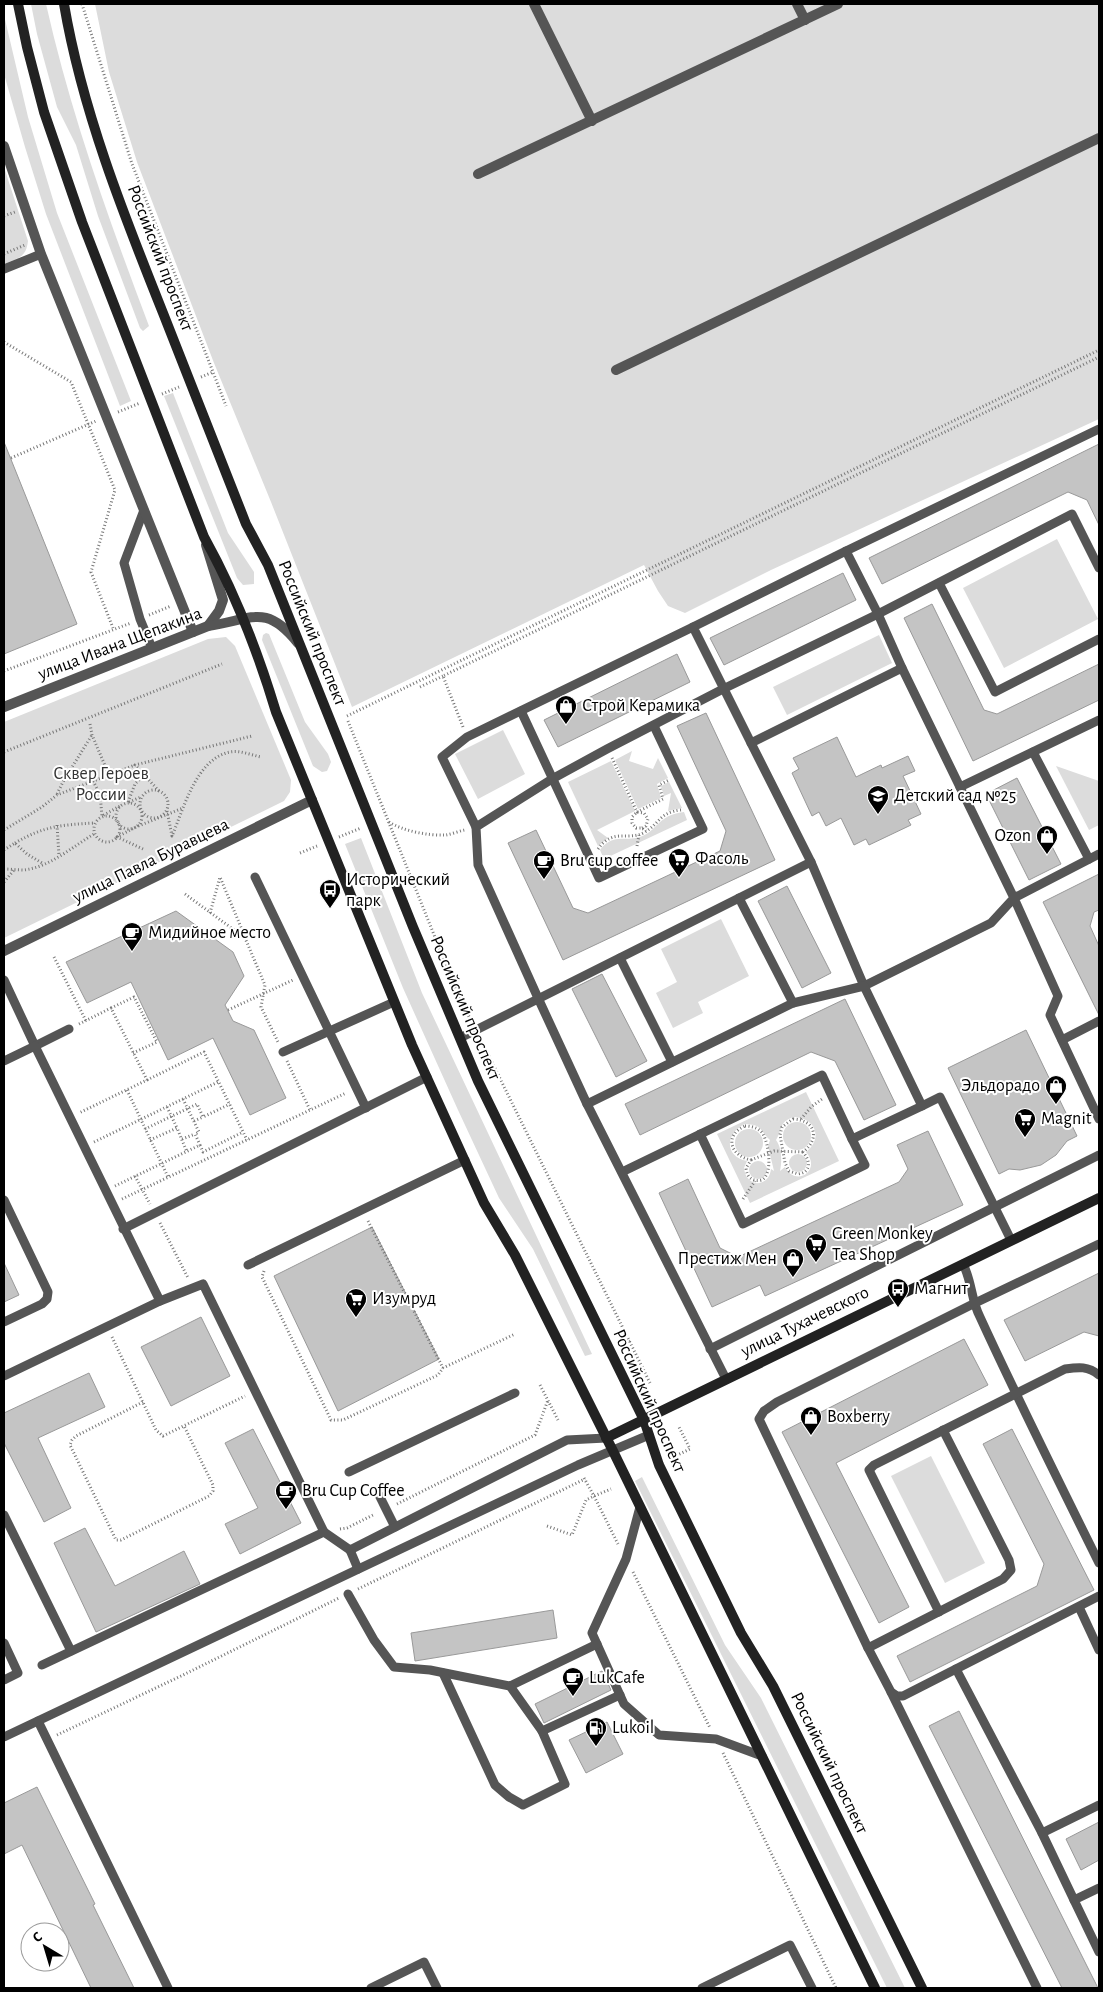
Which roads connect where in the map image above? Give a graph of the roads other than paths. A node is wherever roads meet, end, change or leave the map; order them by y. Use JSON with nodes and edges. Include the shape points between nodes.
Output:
{"nodes":[{"id":1,"x":18,"y":4,"type":"edge"},
{"id":2,"x":64,"y":4,"type":"edge"},
{"id":3,"x":534,"y":4,"type":"edge"},
{"id":4,"x":797,"y":4,"type":"edge"},
{"id":5,"x":838,"y":4,"type":"edge"},
{"id":6,"x":805,"y":20,"type":"junction"},
{"id":7,"x":592,"y":121,"type":"junction"},
{"id":8,"x":1099,"y":138,"type":"edge"},
{"id":9,"x":4,"y":146,"type":"edge"},
{"id":10,"x":478,"y":174,"type":"dead end"},
{"id":11,"x":41,"y":254,"type":"junction"},
{"id":12,"x":4,"y":269,"type":"edge"},
{"id":13,"x":616,"y":370,"type":"dead end"},
{"id":14,"x":1099,"y":429,"type":"edge"},
{"id":15,"x":144,"y":510,"type":"junction"},
{"id":16,"x":204,"y":536,"type":"junction"},
{"id":17,"x":846,"y":551,"type":"junction"},
{"id":18,"x":1099,"y":568,"type":"edge"},
{"id":19,"x":939,"y":583,"type":"junction"},
{"id":20,"x":878,"y":614,"type":"junction"},
{"id":21,"x":242,"y":618,"type":"junction"},
{"id":22,"x":208,"y":626,"type":"junction"},
{"id":23,"x":693,"y":627,"type":"junction"},
{"id":24,"x":193,"y":632,"type":"junction"},
{"id":25,"x":1099,"y":639,"type":"edge"},
{"id":26,"x":299,"y":644,"type":"junction"},
{"id":27,"x":152,"y":648,"type":"junction"},
{"id":28,"x":902,"y":668,"type":"junction"},
{"id":29,"x":723,"y":689,"type":"junction"},
{"id":30,"x":4,"y":707,"type":"edge"},
{"id":31,"x":521,"y":711,"type":"junction"},
{"id":32,"x":1099,"y":720,"type":"edge"},
{"id":33,"x":654,"y":726,"type":"junction"},
{"id":34,"x":751,"y":743,"type":"junction"},
{"id":35,"x":1033,"y":752,"type":"junction"},
{"id":36,"x":552,"y":779,"type":"junction"},
{"id":37,"x":960,"y":787,"type":"junction"},
{"id":38,"x":312,"y":800,"type":"junction"},
{"id":39,"x":476,"y":827,"type":"junction"},
{"id":40,"x":1099,"y":854,"type":"edge"},
{"id":41,"x":1089,"y":860,"type":"junction"},
{"id":42,"x":811,"y":862,"type":"junction"},
{"id":43,"x":255,"y":876,"type":"dead end"},
{"id":44,"x":739,"y":898,"type":"junction"},
{"id":45,"x":1014,"y":898,"type":"junction"},
{"id":46,"x":4,"y":951,"type":"edge"},
{"id":47,"x":620,"y":958,"type":"junction"},
{"id":48,"x":4,"y":980,"type":"edge"},
{"id":49,"x":864,"y":986,"type":"junction"},
{"id":50,"x":538,"y":998,"type":"junction"},
{"id":51,"x":394,"y":1002,"type":"junction"},
{"id":52,"x":793,"y":1002,"type":"junction"},
{"id":53,"x":1099,"y":1020,"type":"edge"},
{"id":54,"x":69,"y":1029,"type":"road end"},
{"id":55,"x":329,"y":1032,"type":"junction"},
{"id":56,"x":460,"y":1038,"type":"junction"},
{"id":57,"x":1062,"y":1040,"type":"junction"},
{"id":58,"x":35,"y":1046,"type":"junction"},
{"id":59,"x":283,"y":1052,"type":"road end"},
{"id":60,"x":4,"y":1061,"type":"edge"},
{"id":61,"x":672,"y":1062,"type":"junction"},
{"id":62,"x":427,"y":1077,"type":"junction"},
{"id":63,"x":587,"y":1104,"type":"junction"},
{"id":64,"x":922,"y":1106,"type":"junction"},
{"id":65,"x":366,"y":1108,"type":"junction"},
{"id":66,"x":1099,"y":1119,"type":"edge"},
{"id":67,"x":700,"y":1134,"type":"junction"},
{"id":68,"x":852,"y":1139,"type":"junction"},
{"id":69,"x":1099,"y":1155,"type":"edge"},
{"id":70,"x":465,"y":1160,"type":"junction"},
{"id":71,"x":622,"y":1172,"type":"junction"},
{"id":72,"x":1099,"y":1198,"type":"edge"},
{"id":73,"x":4,"y":1200,"type":"edge"},
{"id":74,"x":994,"y":1207,"type":"junction"},
{"id":75,"x":123,"y":1229,"type":"junction"},
{"id":76,"x":1011,"y":1240,"type":"junction"},
{"id":77,"x":1099,"y":1244,"type":"edge"},
{"id":78,"x":963,"y":1264,"type":"junction"},
{"id":79,"x":248,"y":1265,"type":"dead end"},
{"id":80,"x":160,"y":1301,"type":"junction"},
{"id":81,"x":974,"y":1304,"type":"junction"},
{"id":82,"x":4,"y":1322,"type":"edge"},
{"id":83,"x":710,"y":1349,"type":"junction"},
{"id":84,"x":1099,"y":1375,"type":"edge"},
{"id":85,"x":4,"y":1376,"type":"edge"},
{"id":86,"x":726,"y":1379,"type":"junction"},
{"id":87,"x":515,"y":1393,"type":"dead end"},
{"id":88,"x":1015,"y":1393,"type":"junction"},
{"id":89,"x":644,"y":1420,"type":"junction"},
{"id":90,"x":944,"y":1430,"type":"junction"},
{"id":91,"x":649,"y":1435,"type":"junction"},
{"id":92,"x":606,"y":1438,"type":"junction"},
{"id":93,"x":613,"y":1451,"type":"junction"},
{"id":94,"x":349,"y":1472,"type":"dead end"},
{"id":95,"x":379,"y":1495,"type":"dead end"},
{"id":96,"x":640,"y":1507,"type":"junction"},
{"id":97,"x":4,"y":1515,"type":"edge"},
{"id":98,"x":395,"y":1527,"type":"junction"},
{"id":99,"x":324,"y":1532,"type":"junction"},
{"id":100,"x":350,"y":1550,"type":"junction"},
{"id":101,"x":1099,"y":1563,"type":"edge"},
{"id":102,"x":358,"y":1569,"type":"junction"},
{"id":103,"x":348,"y":1594,"type":"road end"},
{"id":104,"x":1099,"y":1596,"type":"edge"},
{"id":105,"x":1079,"y":1607,"type":"junction"},
{"id":106,"x":939,"y":1612,"type":"junction"},
{"id":107,"x":4,"y":1643,"type":"edge"},
{"id":108,"x":597,"y":1644,"type":"junction"},
{"id":109,"x":868,"y":1648,"type":"junction"},
{"id":110,"x":1099,"y":1650,"type":"edge"},
{"id":111,"x":71,"y":1651,"type":"junction"},
{"id":112,"x":42,"y":1665,"type":"dead end"},
{"id":113,"x":956,"y":1669,"type":"junction"},
{"id":114,"x":443,"y":1673,"type":"junction"},
{"id":115,"x":4,"y":1680,"type":"edge"},
{"id":116,"x":510,"y":1686,"type":"junction"},
{"id":117,"x":891,"y":1692,"type":"junction"},
{"id":118,"x":620,"y":1695,"type":"junction"},
{"id":119,"x":38,"y":1721,"type":"junction"},
{"id":120,"x":542,"y":1731,"type":"junction"},
{"id":121,"x":4,"y":1737,"type":"edge"},
{"id":122,"x":762,"y":1756,"type":"junction"},
{"id":123,"x":1099,"y":1805,"type":"edge"},
{"id":124,"x":1042,"y":1833,"type":"junction"},
{"id":125,"x":1099,"y":1888,"type":"edge"},
{"id":126,"x":1074,"y":1900,"type":"junction"},
{"id":127,"x":1099,"y":1952,"type":"edge"},
{"id":128,"x":168,"y":1988,"type":"edge"},
{"id":129,"x":370,"y":1988,"type":"edge"},
{"id":130,"x":437,"y":1988,"type":"edge"},
{"id":131,"x":702,"y":1988,"type":"edge"},
{"id":132,"x":812,"y":1988,"type":"edge"},
{"id":133,"x":875,"y":1988,"type":"edge"},
{"id":134,"x":922,"y":1988,"type":"edge"},
{"id":135,"x":1038,"y":1988,"type":"edge"}],
"edges":[{"from":1,"to":16,"type":"main road","via":[[44,112],[82,222]]},
{"from":2,"to":26,"type":"main road","name":"Российский проспект","via":[[70,40],[126,221],[246,524],[268,565]]},
{"from":3,"to":7,"type":"street"},
{"from":4,"to":6,"type":"street"},
{"from":5,"to":6,"type":"street"},
{"from":6,"to":7,"type":"street"},
{"from":7,"to":10,"type":"street"},
{"from":8,"to":13,"type":"street"},
{"from":9,"to":11,"type":"street"},
{"from":11,"to":12,"type":"lane"},
{"from":11,"to":15,"type":"street"},
{"from":14,"to":17,"type":"lane"},
{"from":15,"to":24,"type":"street"},
{"from":15,"to":27,"type":"lane","via":[[124,564]]},
{"from":16,"to":21,"type":"main road"},
{"from":16,"to":22,"type":"street","via":[[223,600]]},
{"from":17,"to":20,"type":"lane"},
{"from":17,"to":23,"type":"lane"},
{"from":18,"to":19,"type":"lane","via":[[1072,514]]},
{"from":19,"to":20,"type":"lane"},
{"from":19,"to":25,"type":"lane","via":[[994,692]]},
{"from":20,"to":28,"type":"lane"},
{"from":20,"to":29,"type":"lane"},
{"from":21,"to":22,"type":"street","name":"улица Ивана Щепакина"},
{"from":21,"to":26,"type":"street","name":"улица Ивана Щепакина","via":[[267,617],[286,628]]},
{"from":21,"to":38,"type":"main road"},
{"from":22,"to":24,"type":"street","name":"улица Ивана Щепакина"},
{"from":23,"to":29,"type":"lane"},
{"from":23,"to":31,"type":"lane"},
{"from":24,"to":27,"type":"street","name":"улица Ивана Щепакина"},
{"from":26,"to":56,"type":"main road","name":"Российский проспект"},
{"from":27,"to":30,"type":"street","name":"улица Ивана Щепакина"},
{"from":28,"to":34,"type":"lane"},
{"from":28,"to":37,"type":"lane"},
{"from":29,"to":33,"type":"lane"},
{"from":29,"to":34,"type":"lane"},
{"from":31,"to":36,"type":"lane"},
{"from":31,"to":39,"type":"lane","via":[[467,737],[442,757]]},
{"from":32,"to":35,"type":"lane"},
{"from":33,"to":36,"type":"lane"},
{"from":33,"to":36,"type":"lane","via":[[703,829],[599,878]]},
{"from":34,"to":42,"type":"lane"},
{"from":35,"to":37,"type":"lane"},
{"from":35,"to":41,"type":"lane"},
{"from":36,"to":39,"type":"lane"},
{"from":37,"to":45,"type":"lane"},
{"from":38,"to":46,"type":"street","name":"улица Павла Буравцева"},
{"from":38,"to":51,"type":"main road"},
{"from":39,"to":50,"type":"lane","via":[[478,865]]},
{"from":40,"to":41,"type":"lane"},
{"from":41,"to":45,"type":"lane"},
{"from":42,"to":44,"type":"lane"},
{"from":42,"to":49,"type":"lane"},
{"from":43,"to":55,"type":"lane"},
{"from":44,"to":47,"type":"lane"},
{"from":44,"to":52,"type":"lane"},
{"from":45,"to":49,"type":"lane","via":[[991,923]]},
{"from":45,"to":57,"type":"lane","via":[[1058,996],[1050,1015]]},
{"from":47,"to":50,"type":"lane"},
{"from":47,"to":61,"type":"lane"},
{"from":48,"to":58,"type":"lane"},
{"from":49,"to":52,"type":"lane"},
{"from":49,"to":64,"type":"lane"},
{"from":50,"to":56,"type":"lane"},
{"from":50,"to":63,"type":"lane"},
{"from":51,"to":55,"type":"lane"},
{"from":51,"to":62,"type":"main road"},
{"from":52,"to":61,"type":"lane"},
{"from":53,"to":57,"type":"lane"},
{"from":54,"to":58,"type":"lane"},
{"from":55,"to":59,"type":"lane"},
{"from":55,"to":65,"type":"lane"},
{"from":56,"to":89,"type":"main road","name":"Российский проспект","via":[[478,1082]]},
{"from":57,"to":66,"type":"lane"},
{"from":58,"to":60,"type":"lane"},
{"from":58,"to":75,"type":"lane"},
{"from":61,"to":63,"type":"lane"},
{"from":62,"to":65,"type":"lane"},
{"from":62,"to":70,"type":"main road"},
{"from":63,"to":71,"type":"lane"},
{"from":64,"to":68,"type":"lane"},
{"from":64,"to":74,"type":"lane","via":[[940,1097]]},
{"from":65,"to":75,"type":"lane"},
{"from":67,"to":68,"type":"lane","via":[[822,1075]]},
{"from":67,"to":68,"type":"lane","via":[[743,1224],[865,1165]]},
{"from":67,"to":71,"type":"lane"},
{"from":69,"to":74,"type":"lane"},
{"from":70,"to":79,"type":"lane"},
{"from":70,"to":92,"type":"main road","via":[[484,1203],[515,1255]]},
{"from":71,"to":83,"type":"lane"},
{"from":72,"to":76,"type":"main road","name":"улица Тухачевского"},
{"from":73,"to":82,"type":"lane","via":[[48,1292],[42,1304]]},
{"from":74,"to":76,"type":"lane"},
{"from":74,"to":83,"type":"lane"},
{"from":75,"to":80,"type":"lane"},
{"from":76,"to":78,"type":"main road","name":"улица Тухачевского"},
{"from":77,"to":81,"type":"lane"},
{"from":78,"to":81,"type":"lane"},
{"from":78,"to":86,"type":"main road","name":"улица Тухачевского"},
{"from":80,"to":85,"type":"lane"},
{"from":80,"to":99,"type":"lane","via":[[203,1284]]},
{"from":81,"to":88,"type":"lane"},
{"from":81,"to":109,"type":"lane","via":[[777,1402],[759,1419]]},
{"from":83,"to":86,"type":"lane"},
{"from":84,"to":88,"type":"lane","via":[[1088,1368],[1066,1369]]},
{"from":86,"to":89,"type":"main road","name":"улица Тухачевского"},
{"from":87,"to":94,"type":"lane"},
{"from":88,"to":90,"type":"lane"},
{"from":88,"to":101,"type":"lane"},
{"from":89,"to":91,"type":"main road","name":"Российский проспект"},
{"from":89,"to":92,"type":"main road","name":"улица Тухачевского"},
{"from":90,"to":106,"type":"lane","via":[[1009,1560],[1011,1570],[1003,1579]]},
{"from":90,"to":106,"type":"lane","via":[[869,1470]]},
{"from":91,"to":93,"type":"lane"},
{"from":91,"to":134,"type":"main road","name":"Российский проспект","via":[[659,1465],[742,1633],[773,1686]]},
{"from":92,"to":93,"type":"main road"},
{"from":92,"to":98,"type":"lane","via":[[567,1440]]},
{"from":93,"to":96,"type":"main road"},
{"from":93,"to":102,"type":"lane","via":[[578,1464]]},
{"from":95,"to":98,"type":"lane"},
{"from":96,"to":108,"type":"lane","via":[[626,1560],[592,1633]]},
{"from":96,"to":122,"type":"main road"},
{"from":97,"to":111,"type":"lane"},
{"from":98,"to":100,"type":"lane"},
{"from":99,"to":100,"type":"lane"},
{"from":99,"to":111,"type":"lane"},
{"from":100,"to":102,"type":"lane"},
{"from":102,"to":119,"type":"lane"},
{"from":103,"to":114,"type":"lane","via":[[374,1640],[394,1666]]},
{"from":104,"to":105,"type":"lane"},
{"from":105,"to":110,"type":"lane"},
{"from":105,"to":113,"type":"lane"},
{"from":106,"to":109,"type":"lane"},
{"from":107,"to":115,"type":"lane","via":[[18,1673]]},
{"from":108,"to":116,"type":"lane"},
{"from":108,"to":118,"type":"lane"},
{"from":109,"to":117,"type":"lane"},
{"from":111,"to":112,"type":"lane"},
{"from":113,"to":117,"type":"lane","via":[[903,1696]]},
{"from":113,"to":124,"type":"lane"},
{"from":114,"to":116,"type":"lane"},
{"from":114,"to":120,"type":"lane","via":[[495,1785],[523,1805],[565,1784]]},
{"from":116,"to":120,"type":"lane"},
{"from":117,"to":135,"type":"lane"},
{"from":118,"to":120,"type":"lane"},
{"from":118,"to":122,"type":"lane","via":[[624,1704],[659,1735],[716,1739]]},
{"from":119,"to":121,"type":"lane"},
{"from":119,"to":128,"type":"lane"},
{"from":122,"to":133,"type":"main road"},
{"from":123,"to":124,"type":"lane"},
{"from":124,"to":126,"type":"lane"},
{"from":125,"to":126,"type":"lane"},
{"from":126,"to":127,"type":"lane"},
{"from":129,"to":130,"type":"lane","via":[[424,1962]]},
{"from":131,"to":132,"type":"lane","via":[[790,1945]]}]}
